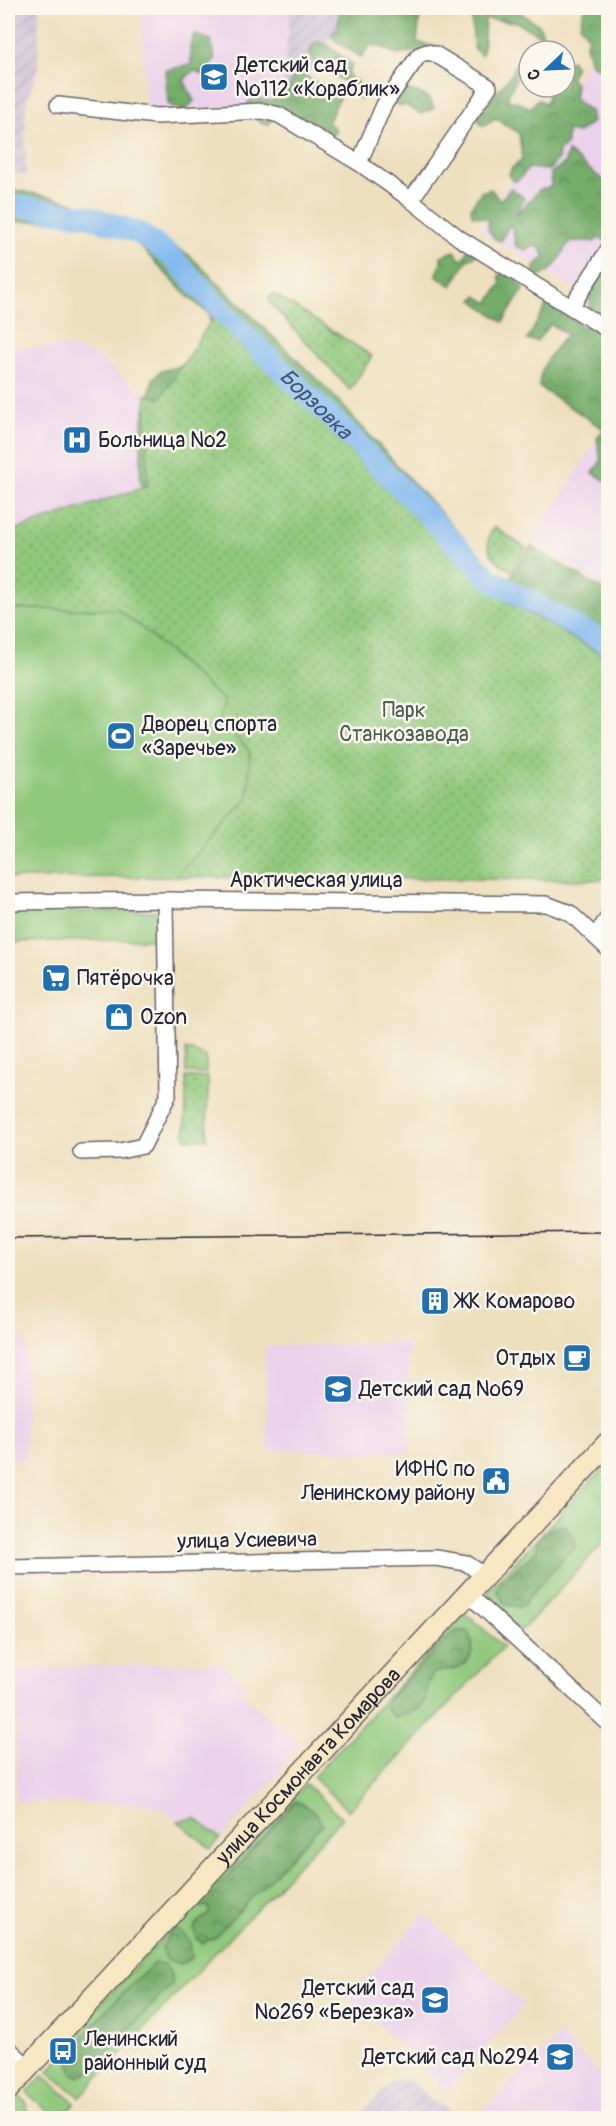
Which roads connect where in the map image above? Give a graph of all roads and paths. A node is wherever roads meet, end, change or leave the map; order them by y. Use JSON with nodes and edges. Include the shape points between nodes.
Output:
{"nodes":[{"id":1,"x":58,"y":105,"type":"dead end"},
{"id":2,"x":359,"y":163,"type":"junction"},
{"id":3,"x":411,"y":200,"type":"junction"},
{"id":4,"x":609,"y":250,"type":"edge"},
{"id":5,"x":571,"y":307,"type":"junction"},
{"id":6,"x":609,"y":330,"type":"edge"},
{"id":7,"x":165,"y":900,"type":"junction"},
{"id":8,"x":8,"y":902,"type":"edge"},
{"id":9,"x":609,"y":918,"type":"edge"},
{"id":10,"x":595,"y":936,"type":"junction"},
{"id":11,"x":609,"y":949,"type":"edge"},
{"id":12,"x":81,"y":1152,"type":"dead end"},
{"id":13,"x":609,"y":1443,"type":"edge"},
{"id":14,"x":8,"y":1568,"type":"edge"},
{"id":15,"x":484,"y":1575,"type":"junction"},
{"id":16,"x":467,"y":1593,"type":"junction"},
{"id":17,"x":609,"y":1723,"type":"edge"},
{"id":18,"x":8,"y":2048,"type":"edge"},
{"id":19,"x":28,"y":2067,"type":"junction"},
{"id":20,"x":8,"y":2089,"type":"edge"}],
"edges":[{"from":1,"to":2,"type":"street","via":[[157,116],[263,111],[279,115]]},
{"from":2,"to":3,"type":"street"},
{"from":2,"to":3,"type":"street","via":[[384,105],[419,55],[435,54],[489,87]]},
{"from":3,"to":5,"type":"street","via":[[459,238]]},
{"from":4,"to":5,"type":"street"},
{"from":5,"to":6,"type":"street"},
{"from":7,"to":8,"type":"street","name":"Арктическая улица"},
{"from":7,"to":10,"type":"street","name":"Арктическая улица","via":[[546,904],[570,913]]},
{"from":7,"to":12,"type":"street","via":[[168,1096],[144,1146]]},
{"from":9,"to":10,"type":"street"},
{"from":10,"to":11,"type":"street","name":"Арктическая улица"},
{"from":13,"to":15,"type":"street","name":"улица Космонавта Комарова"},
{"from":14,"to":15,"type":"street","name":"улица Усиевича","via":[[436,1558],[466,1563]]},
{"from":15,"to":16,"type":"street","name":"улица Космонавта Комарова"},
{"from":16,"to":17,"type":"street"},
{"from":16,"to":19,"type":"street","name":"улица Космонавта Комарова"},
{"from":18,"to":19,"type":"street"},
{"from":19,"to":20,"type":"street","name":"улица Космонавта Комарова"}]}
